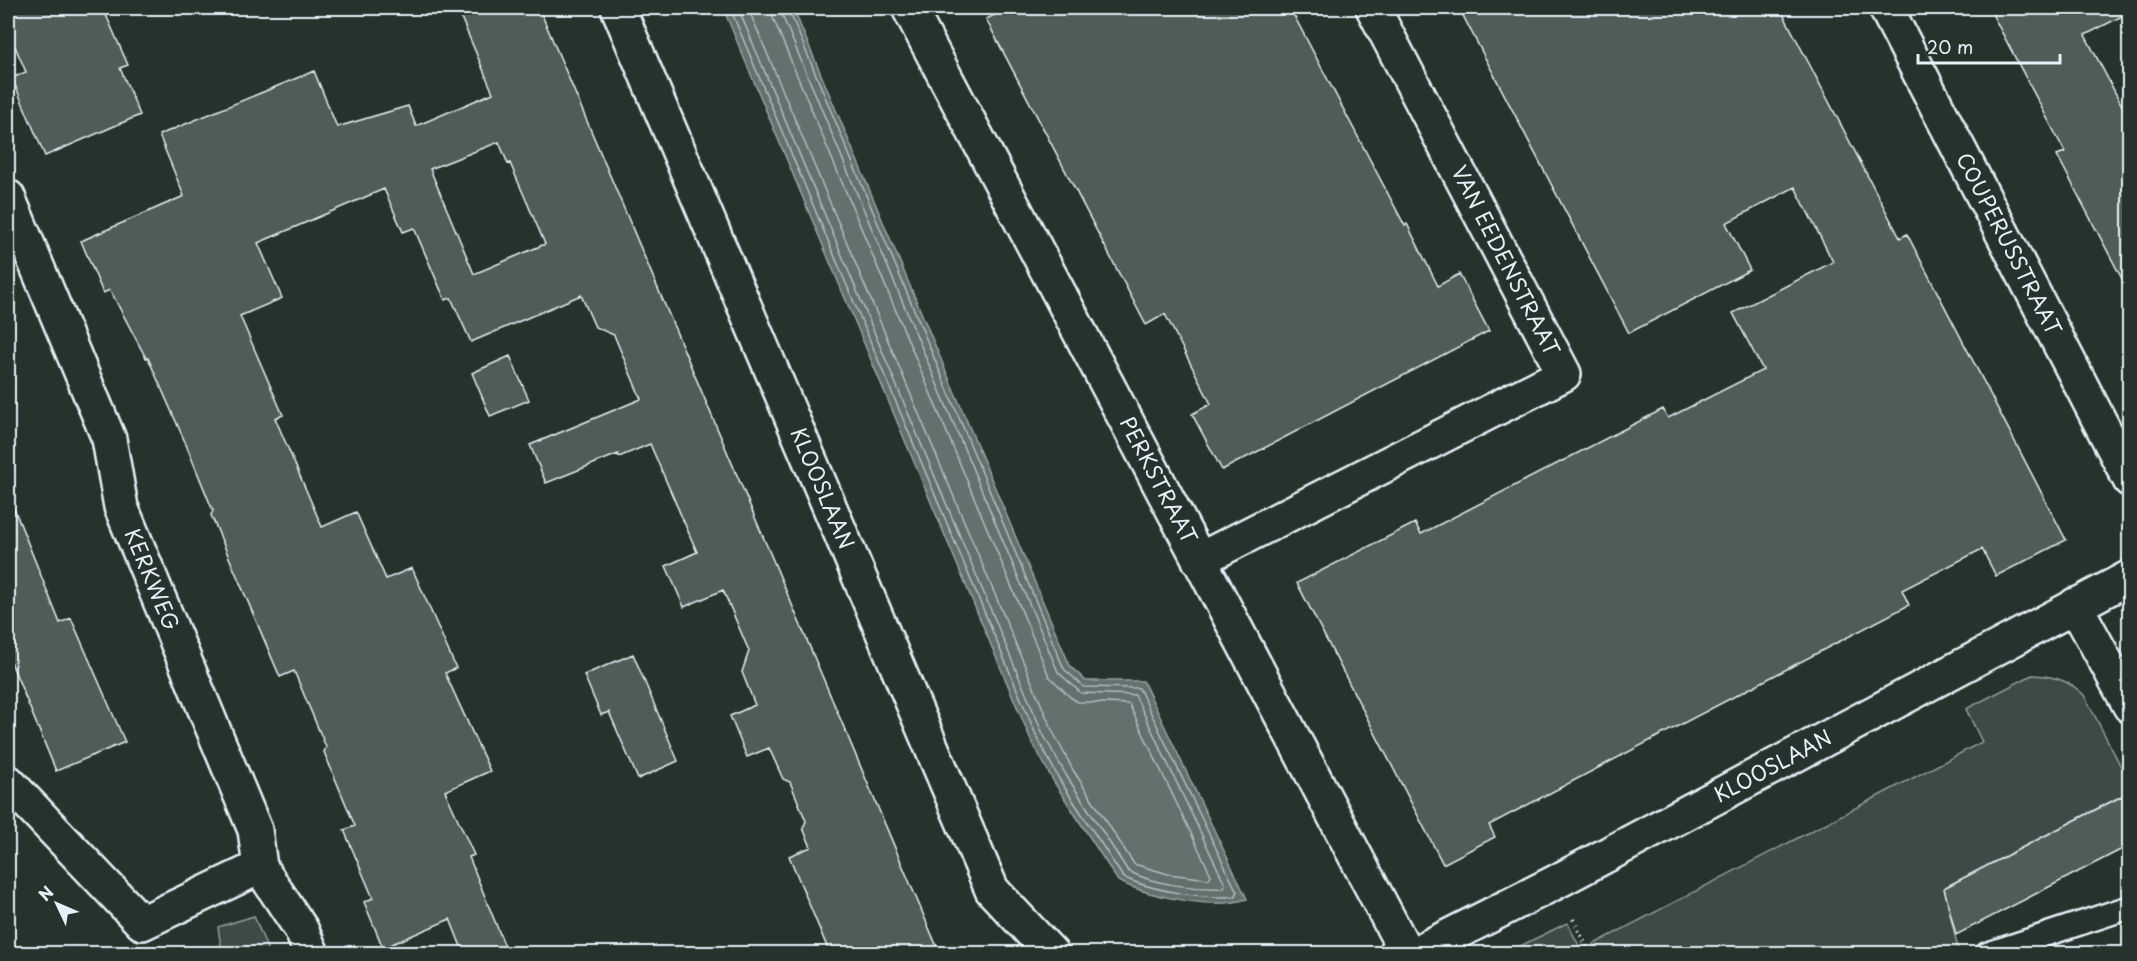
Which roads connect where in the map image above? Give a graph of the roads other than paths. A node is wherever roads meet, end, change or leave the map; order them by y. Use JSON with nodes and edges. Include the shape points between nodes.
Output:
{"nodes":[{"id":1,"x":618,"y":8,"type":"edge"},
{"id":2,"x":909,"y":8,"type":"edge"},
{"id":3,"x":1373,"y":8,"type":"edge"},
{"id":4,"x":1886,"y":8,"type":"edge"},
{"id":5,"x":8,"y":196,"type":"edge"},
{"id":6,"x":2130,"y":480,"type":"edge"},
{"id":7,"x":1199,"y":560,"type":"junction"},
{"id":8,"x":2130,"y":577,"type":"edge"},
{"id":9,"x":2075,"y":605,"type":"junction"},
{"id":10,"x":2130,"y":706,"type":"edge"},
{"id":11,"x":8,"y":782,"type":"edge"},
{"id":12,"x":260,"y":867,"type":"junction"},
{"id":13,"x":2130,"y":907,"type":"edge"},
{"id":14,"x":312,"y":954,"type":"edge"},
{"id":15,"x":1052,"y":954,"type":"edge"},
{"id":16,"x":1407,"y":954,"type":"edge"},
{"id":17,"x":1414,"y":954,"type":"edge"},
{"id":18,"x":1987,"y":954,"type":"edge"}],
"edges":[{"from":1,"to":15,"type":"street","name":"KLOOSLAAN","via":[[992,890]]},
{"from":2,"to":7,"type":"street","name":"PERKSTRAAT"},
{"from":3,"to":7,"type":"street","name":"VAN EEDENSTRAAT","via":[[1564,374]]},
{"from":4,"to":6,"type":"street","name":"COUPERUSSTRAAT"},
{"from":5,"to":12,"type":"street","name":"KERKWEG","via":[[109,439],[121,507],[255,830]]},
{"from":7,"to":16,"type":"street","name":"PERKSTRAAT"},
{"from":8,"to":9,"type":"street","name":"KLOOSLAAN"},
{"from":9,"to":10,"type":"street"},
{"from":9,"to":17,"type":"street","name":"KLOOSLAAN","via":[[1554,884]]},
{"from":11,"to":12,"type":"street","via":[[142,923]]},
{"from":12,"to":14,"type":"street","name":"KERKWEG","via":[[302,929]]},
{"from":13,"to":18,"type":"lane"}]}
